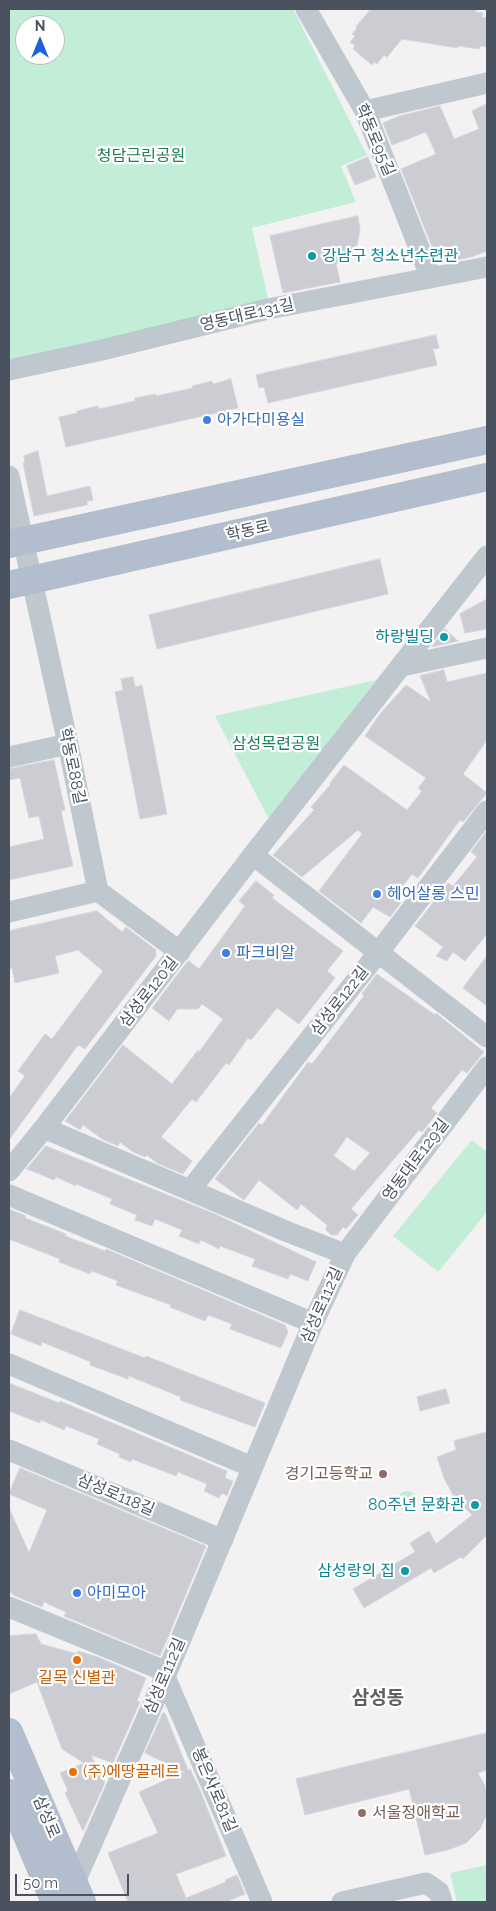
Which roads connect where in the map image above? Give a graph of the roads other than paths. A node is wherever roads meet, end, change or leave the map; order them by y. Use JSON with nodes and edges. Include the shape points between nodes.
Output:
{"nodes":[{"id":1,"x":306,"y":9,"type":"edge"},
{"id":2,"x":487,"y":82,"type":"edge"},
{"id":3,"x":365,"y":111,"type":"junction"},
{"id":4,"x":487,"y":267,"type":"edge"},
{"id":5,"x":431,"y":278,"type":"junction"},
{"id":6,"x":9,"y":370,"type":"edge"},
{"id":7,"x":487,"y":440,"type":"edge"},
{"id":8,"x":9,"y":476,"type":"edge"},
{"id":9,"x":487,"y":477,"type":"edge"},
{"id":10,"x":16,"y":543,"type":"edge"},
{"id":11,"x":487,"y":556,"type":"edge"},
{"id":12,"x":20,"y":583,"type":"edge"},
{"id":13,"x":487,"y":648,"type":"edge"},
{"id":14,"x":402,"y":666,"type":"junction"},
{"id":15,"x":68,"y":744,"type":"junction"},
{"id":16,"x":9,"y":757,"type":"edge"},
{"id":17,"x":487,"y":811,"type":"edge"},
{"id":18,"x":253,"y":855,"type":"junction"},
{"id":19,"x":98,"y":891,"type":"junction"},
{"id":20,"x":9,"y":912,"type":"edge"},
{"id":21,"x":180,"y":952,"type":"junction"},
{"id":22,"x":378,"y":953,"type":"junction"},
{"id":23,"x":487,"y":1037,"type":"edge"},
{"id":24,"x":487,"y":1067,"type":"edge"},
{"id":25,"x":44,"y":1128,"type":"junction"},
{"id":26,"x":9,"y":1172,"type":"edge"},
{"id":27,"x":190,"y":1190,"type":"junction"},
{"id":28,"x":9,"y":1195,"type":"edge"},
{"id":29,"x":345,"y":1254,"type":"junction"},
{"id":30,"x":313,"y":1323,"type":"junction"},
{"id":31,"x":9,"y":1364,"type":"edge"},
{"id":32,"x":9,"y":1450,"type":"edge"},
{"id":33,"x":252,"y":1467,"type":"junction"},
{"id":34,"x":223,"y":1540,"type":"junction"},
{"id":35,"x":9,"y":1607,"type":"edge"},
{"id":36,"x":166,"y":1675,"type":"junction"},
{"id":37,"x":9,"y":1732,"type":"edge"},
{"id":38,"x":9,"y":1793,"type":"edge"},
{"id":39,"x":71,"y":1896,"type":"edge"},
{"id":40,"x":262,"y":1902,"type":"edge"},
{"id":41,"x":342,"y":1902,"type":"edge"},
{"id":42,"x":442,"y":1902,"type":"edge"}],
"edges":[{"from":1,"to":3,"type":"street","name":"학동로95길"},
{"from":2,"to":3,"type":"street"},
{"from":3,"to":5,"type":"street","name":"학동로95길"},
{"from":4,"to":5,"type":"street","name":"영동대로131길"},
{"from":5,"to":6,"type":"street","name":"영동대로131길","via":[[268,309]]},
{"from":7,"to":10,"type":"main road"},
{"from":8,"to":10,"type":"street","name":"학동로88길"},
{"from":9,"to":12,"type":"main road","name":"학동로"},
{"from":10,"to":12,"type":"street","name":"학동로88길"},
{"from":11,"to":14,"type":"street","name":"삼성로120길"},
{"from":12,"to":15,"type":"street","name":"학동로88길"},
{"from":13,"to":14,"type":"street"},
{"from":14,"to":18,"type":"street","name":"삼성로120길"},
{"from":15,"to":16,"type":"street"},
{"from":15,"to":19,"type":"street","name":"학동로88길"},
{"from":17,"to":22,"type":"street","name":"삼성로122길"},
{"from":18,"to":21,"type":"street","name":"삼성로120길"},
{"from":18,"to":22,"type":"street"},
{"from":19,"to":20,"type":"street"},
{"from":19,"to":21,"type":"street"},
{"from":21,"to":25,"type":"street","name":"삼성로120길"},
{"from":22,"to":23,"type":"street"},
{"from":22,"to":27,"type":"street","name":"삼성로122길"},
{"from":24,"to":29,"type":"street","name":"영동대로129길"},
{"from":25,"to":26,"type":"street","name":"삼성로120길"},
{"from":25,"to":27,"type":"street"},
{"from":27,"to":29,"type":"street"},
{"from":28,"to":30,"type":"street"},
{"from":29,"to":30,"type":"street","name":"삼성로112길"},
{"from":30,"to":33,"type":"street","name":"삼성로112길"},
{"from":31,"to":33,"type":"street"},
{"from":32,"to":34,"type":"street","name":"삼성로118길"},
{"from":33,"to":34,"type":"street","name":"삼성로112길"},
{"from":34,"to":36,"type":"street","name":"삼성로112길"},
{"from":35,"to":36,"type":"street"},
{"from":36,"to":39,"type":"street","name":"삼성로112길"},
{"from":36,"to":40,"type":"street","name":"봉은사로81길"},
{"from":37,"to":39,"type":"main road","name":"삼성로"},
{"from":38,"to":39,"type":"main road","name":"삼성로"},
{"from":41,"to":42,"type":"street","via":[[426,1883],[439,1892]]}]}
